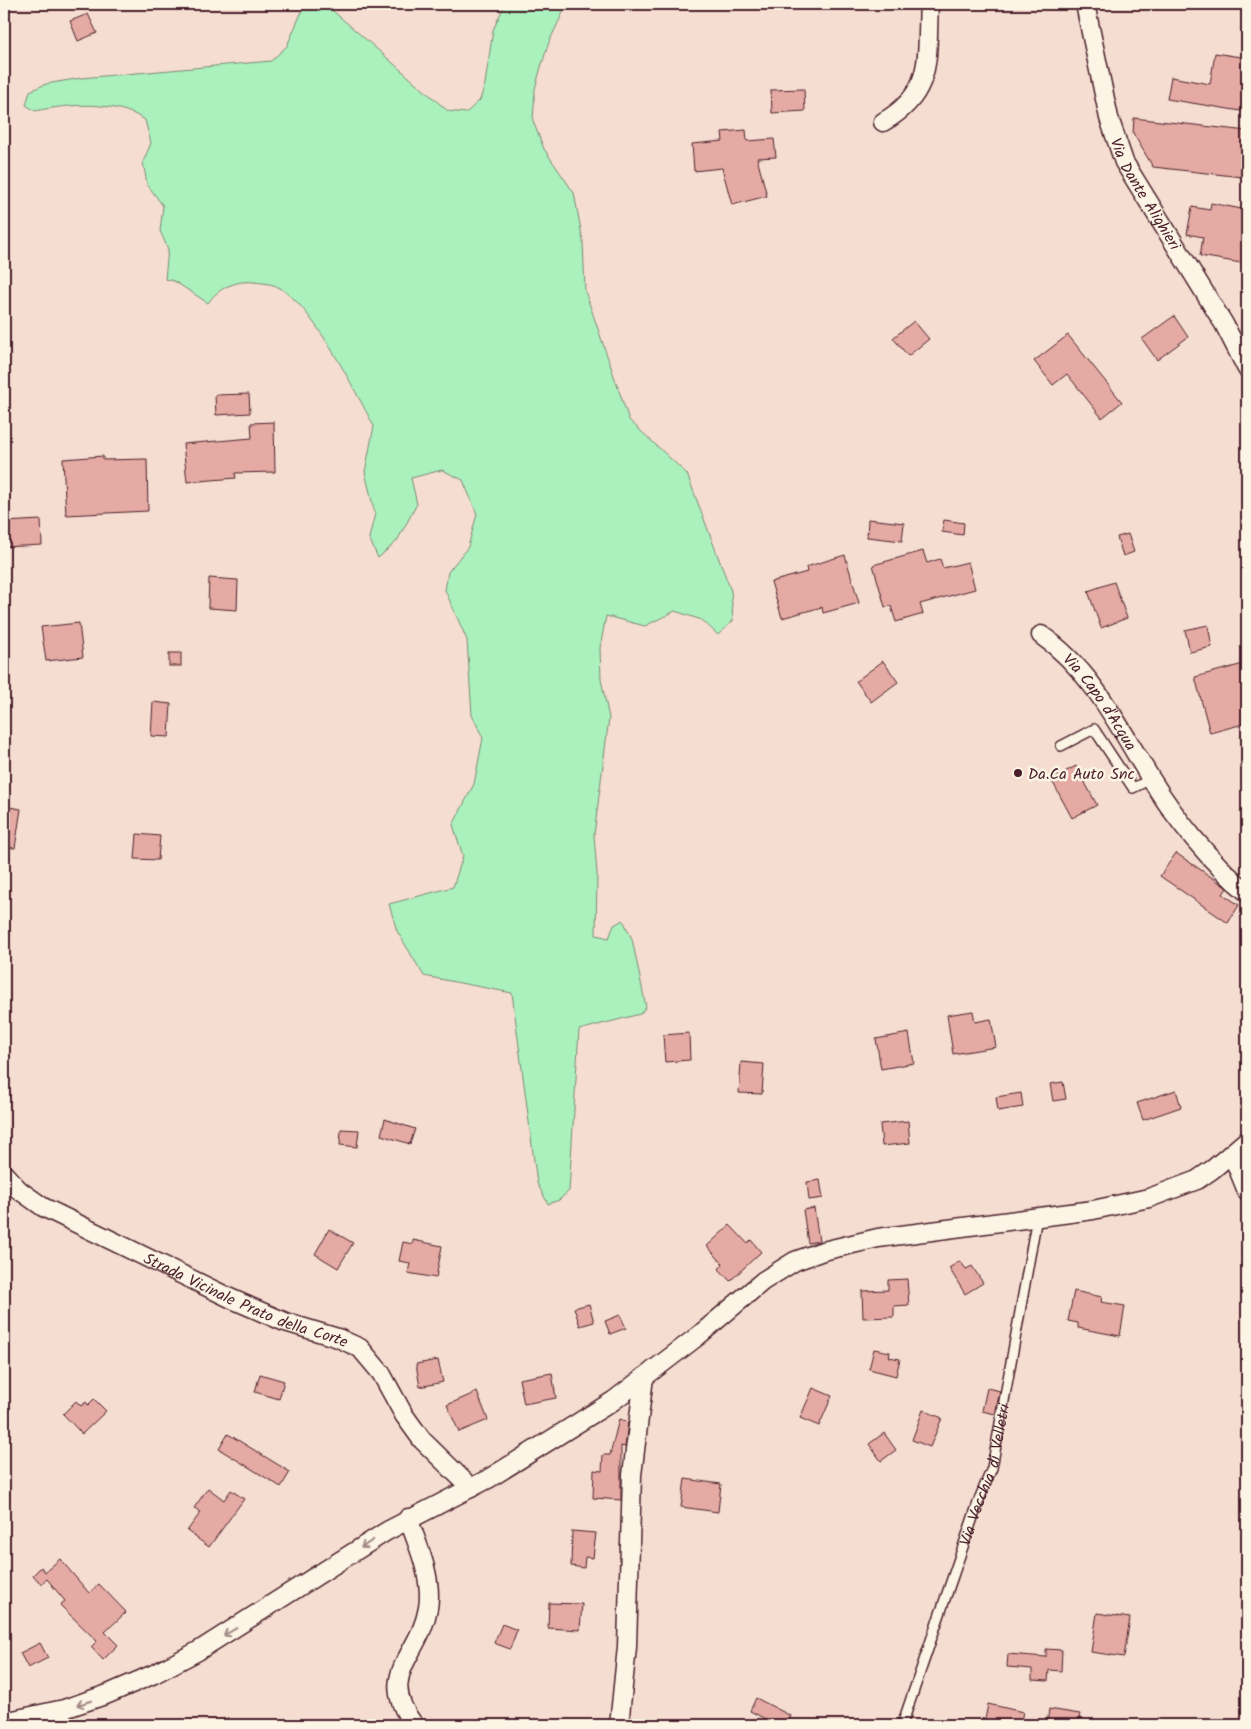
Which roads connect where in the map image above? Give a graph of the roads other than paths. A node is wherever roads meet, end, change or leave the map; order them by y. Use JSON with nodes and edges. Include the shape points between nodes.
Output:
{"nodes":[{"id":1,"x":929,"y":4,"type":"edge"},
{"id":2,"x":1085,"y":4,"type":"edge"},
{"id":3,"x":883,"y":122,"type":"dead end"},
{"id":4,"x":1247,"y":368,"type":"edge"},
{"id":5,"x":1041,"y":635,"type":"dead end"},
{"id":6,"x":1062,"y":746,"type":"dead end"},
{"id":7,"x":1151,"y":779,"type":"junction"},
{"id":8,"x":1247,"y":892,"type":"edge"},
{"id":9,"x":1247,"y":1140,"type":"edge"},
{"id":10,"x":1232,"y":1154,"type":"junction"},
{"id":11,"x":4,"y":1174,"type":"edge"},
{"id":12,"x":1247,"y":1191,"type":"edge"},
{"id":13,"x":1037,"y":1217,"type":"junction"},
{"id":14,"x":644,"y":1377,"type":"junction"},
{"id":15,"x":471,"y":1488,"type":"junction"},
{"id":16,"x":408,"y":1518,"type":"junction"},
{"id":17,"x":4,"y":1722,"type":"edge"},
{"id":18,"x":414,"y":1725,"type":"edge"},
{"id":19,"x":619,"y":1725,"type":"edge"},
{"id":20,"x":902,"y":1725,"type":"edge"}],
"edges":[{"from":1,"to":3,"type":"street","via":[[922,83],[908,105]]},
{"from":2,"to":4,"type":"street","name":"Via Dante Alighieri","via":[[1108,113],[1124,162],[1224,324]]},
{"from":5,"to":7,"type":"street","name":"Via Capo d'Acqua","via":[[1059,647],[1083,673]]},
{"from":6,"to":7,"type":"lane","via":[[1094,730],[1133,788]]},
{"from":7,"to":8,"type":"street","name":"Via Capo d'Acqua","via":[[1175,815],[1231,879]]},
{"from":9,"to":10,"type":"street"},
{"from":10,"to":12,"type":"street"},
{"from":10,"to":13,"type":"street","via":[[1197,1180],[1160,1195],[1093,1210]]},
{"from":11,"to":15,"type":"street","name":"Strada Vicinale Prato della Corte","via":[[32,1200],[86,1228],[259,1311],[360,1348],[381,1372],[404,1415],[422,1440]]},
{"from":13,"to":14,"type":"street","via":[[878,1238],[795,1261],[755,1287]]},
{"from":13,"to":20,"type":"lane","name":"Via Vecchia di Velletri","via":[[992,1468]]},
{"from":14,"to":15,"type":"street","via":[[613,1401]]},
{"from":14,"to":19,"type":"street","via":[[632,1475],[627,1646]]},
{"from":15,"to":16,"type":"street"},
{"from":16,"to":17,"type":"street","one_way":true,"via":[[234,1629],[154,1674],[79,1704]]},
{"from":16,"to":18,"type":"street","via":[[424,1567],[429,1597],[424,1621],[397,1684],[402,1707]]}]}
